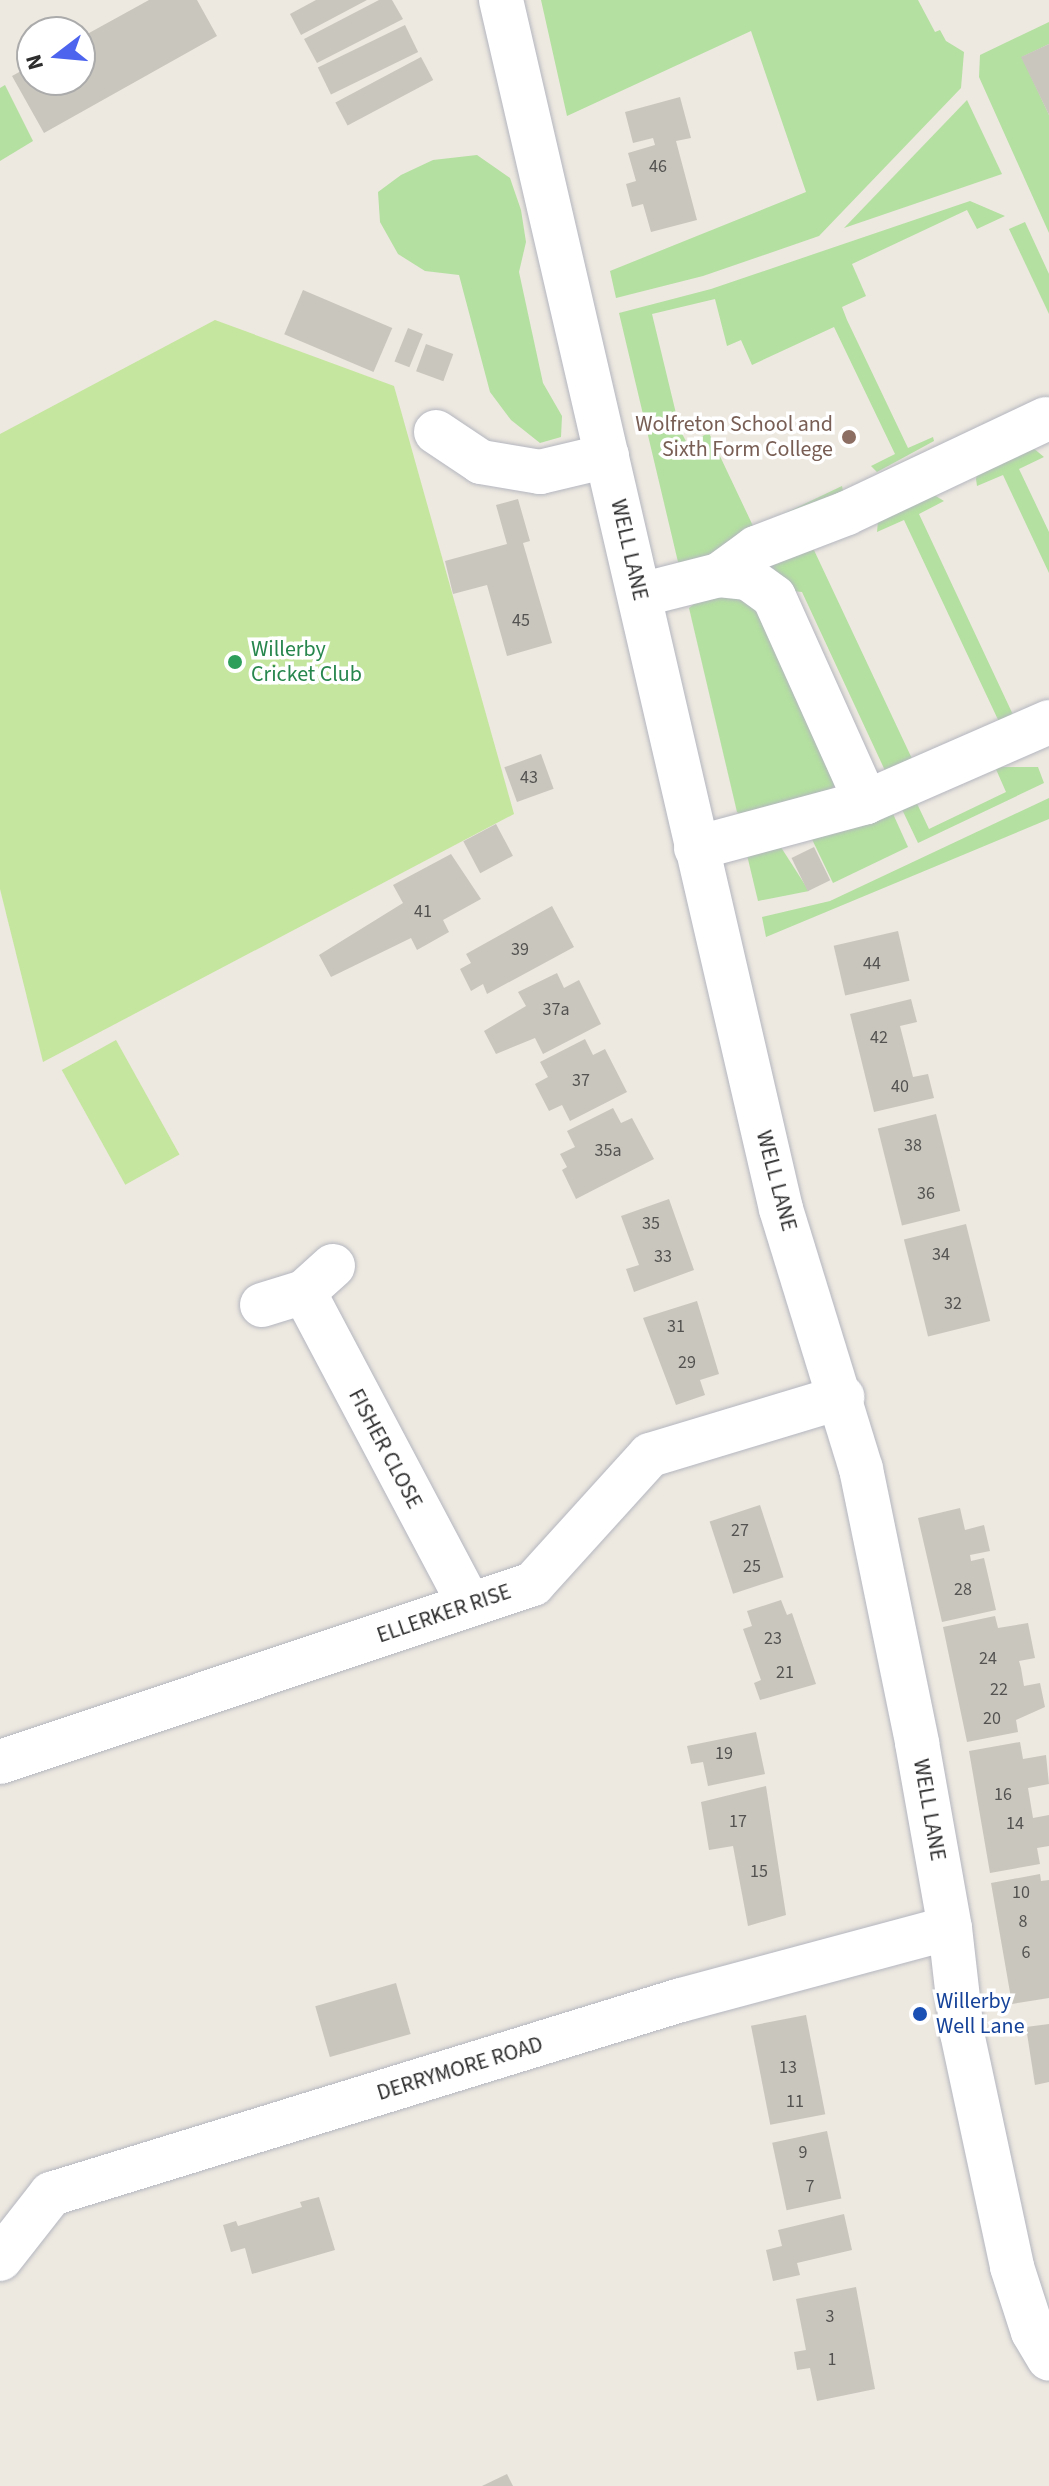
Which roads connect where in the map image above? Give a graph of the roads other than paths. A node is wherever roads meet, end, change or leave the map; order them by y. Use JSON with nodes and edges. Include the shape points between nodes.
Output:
{"nodes":[{"id":1,"x":501,"y":0,"type":"edge"},
{"id":2,"x":1046,"y":419,"type":"dead end"},
{"id":3,"x":436,"y":432,"type":"dead end"},
{"id":4,"x":607,"y":456,"type":"junction"},
{"id":5,"x":719,"y":575,"type":"junction"},
{"id":6,"x":640,"y":595,"type":"junction"},
{"id":7,"x":1049,"y":722,"type":"edge"},
{"id":8,"x":866,"y":802,"type":"junction"},
{"id":9,"x":696,"y":848,"type":"junction"},
{"id":10,"x":262,"y":1305,"type":"dead end"},
{"id":11,"x":842,"y":1397,"type":"junction"},
{"id":12,"x":469,"y":1604,"type":"junction"},
{"id":13,"x":0,"y":1762,"type":"edge"},
{"id":14,"x":950,"y":1928,"type":"junction"},
{"id":15,"x":0,"y":2259,"type":"edge"},
{"id":16,"x":1049,"y":2359,"type":"edge"}],
"edges":[{"from":1,"to":4,"type":"street","name":"WELL LANE"},
{"from":2,"to":5,"type":"street","via":[[847,513],[756,548]]},
{"from":3,"to":4,"type":"street","via":[[481,462],[540,472]]},
{"from":4,"to":6,"type":"street","name":"WELL LANE"},
{"from":5,"to":6,"type":"street"},
{"from":5,"to":8,"type":"street","via":[[748,578],[774,597]]},
{"from":6,"to":9,"type":"street","name":"WELL LANE"},
{"from":7,"to":8,"type":"street"},
{"from":8,"to":9,"type":"street"},
{"from":9,"to":11,"type":"street","name":"WELL LANE","via":[[781,1209]]},
{"from":10,"to":12,"type":"street","name":"FISHER CLOSE","via":[[319,1279]]},
{"from":11,"to":12,"type":"street","name":"ELLERKER RISE","via":[[650,1455],[533,1584]]},
{"from":11,"to":14,"type":"street","name":"WELL LANE","via":[[917,1743]]},
{"from":12,"to":13,"type":"street","name":"ELLERKER RISE"},
{"from":14,"to":15,"type":"street","name":"DERRYMORE ROAD","via":[[681,2000],[51,2194]]},
{"from":14,"to":16,"type":"street","name":"WELL LANE","via":[[962,2033],[1012,2267],[1033,2332]]}]}
